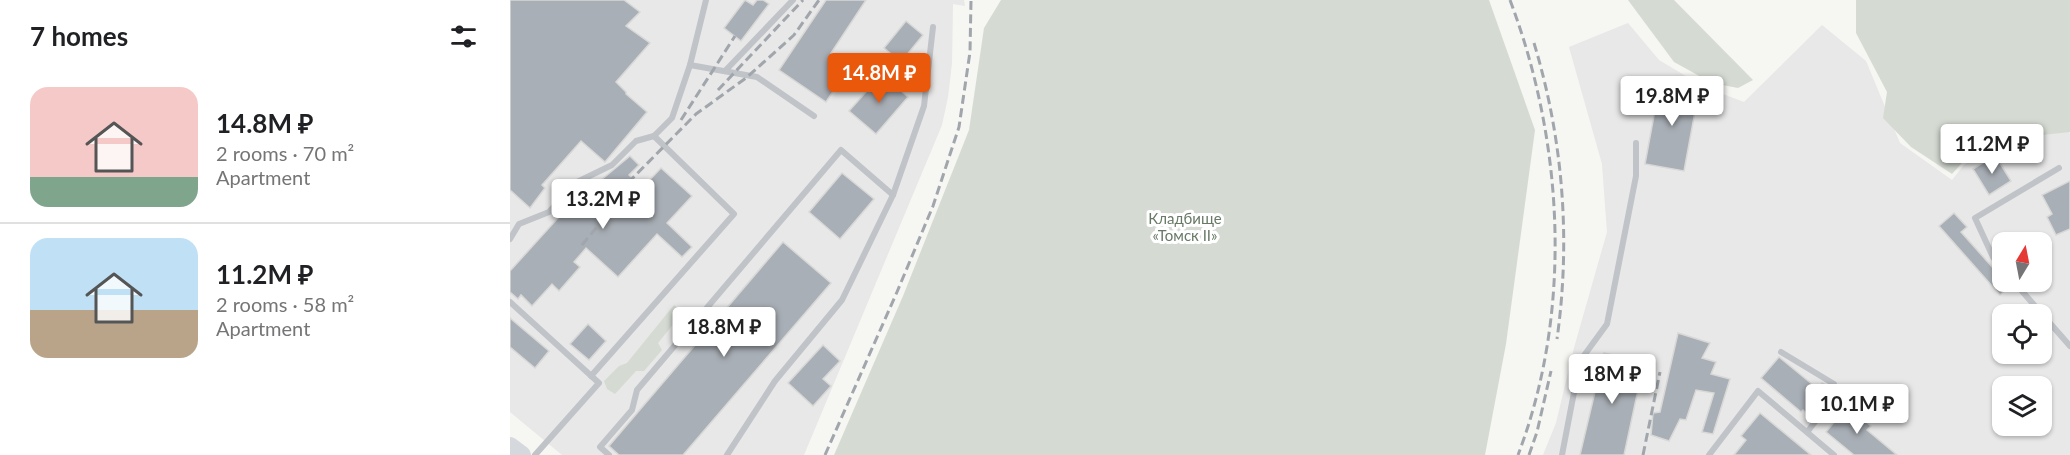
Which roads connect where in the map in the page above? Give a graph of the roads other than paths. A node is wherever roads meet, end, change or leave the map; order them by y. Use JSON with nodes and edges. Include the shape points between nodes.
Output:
{"nodes":[{"id":1,"x":706,"y":0,"type":"edge"},
{"id":2,"x":793,"y":0,"type":"edge"},
{"id":3,"x":933,"y":27,"type":"dead end"},
{"id":4,"x":690,"y":65,"type":"junction"},
{"id":5,"x":724,"y":71,"type":"junction"},
{"id":6,"x":814,"y":116,"type":"dead end"},
{"id":7,"x":654,"y":136,"type":"junction"},
{"id":8,"x":1636,"y":143,"type":"dead end"},
{"id":9,"x":2059,"y":168,"type":"dead end"},
{"id":10,"x":894,"y":195,"type":"junction"},
{"id":11,"x":510,"y":236,"type":"edge"},
{"id":12,"x":1992,"y":255,"type":"edge"},
{"id":13,"x":2023,"y":292,"type":"edge"},
{"id":14,"x":510,"y":302,"type":"edge"},
{"id":15,"x":2070,"y":346,"type":"edge"},
{"id":16,"x":1781,"y":352,"type":"dead end"},
{"id":17,"x":591,"y":376,"type":"junction"},
{"id":18,"x":1808,"y":431,"type":"junction"},
{"id":19,"x":510,"y":446,"type":"edge"},
{"id":20,"x":522,"y":455,"type":"edge"},
{"id":21,"x":535,"y":455,"type":"edge"},
{"id":22,"x":609,"y":455,"type":"edge"},
{"id":23,"x":727,"y":455,"type":"edge"},
{"id":24,"x":1562,"y":455,"type":"edge"},
{"id":25,"x":1709,"y":455,"type":"edge"},
{"id":26,"x":1834,"y":455,"type":"edge"}],
"edges":[{"from":1,"to":4,"type":"lane"},
{"from":2,"to":5,"type":"lane"},
{"from":3,"to":10,"type":"lane","via":[[924,106]]},
{"from":4,"to":5,"type":"lane"},
{"from":4,"to":7,"type":"lane","via":[[672,118]]},
{"from":5,"to":6,"type":"lane","via":[[758,77]]},
{"from":7,"to":11,"type":"lane","via":[[636,141],[612,165],[575,183],[549,212],[519,224]]},
{"from":7,"to":17,"type":"lane","via":[[734,214]]},
{"from":8,"to":24,"type":"lane","via":[[1636,176],[1607,324],[1580,361]]},
{"from":9,"to":12,"type":"lane","via":[[1976,218]]},
{"from":10,"to":22,"type":"lane","via":[[841,150],[637,390],[632,410],[600,447]]},
{"from":10,"to":23,"type":"lane","via":[[842,300],[775,381]]},
{"from":13,"to":15,"type":"lane"},
{"from":14,"to":17,"type":"lane"},
{"from":16,"to":18,"type":"lane","via":[[1834,384],[1836,394]]},
{"from":17,"to":21,"type":"lane","via":[[599,383]]},
{"from":18,"to":25,"type":"lane","via":[[1758,391]]},
{"from":18,"to":26,"type":"lane"},
{"from":19,"to":20,"type":"main road"}]}
